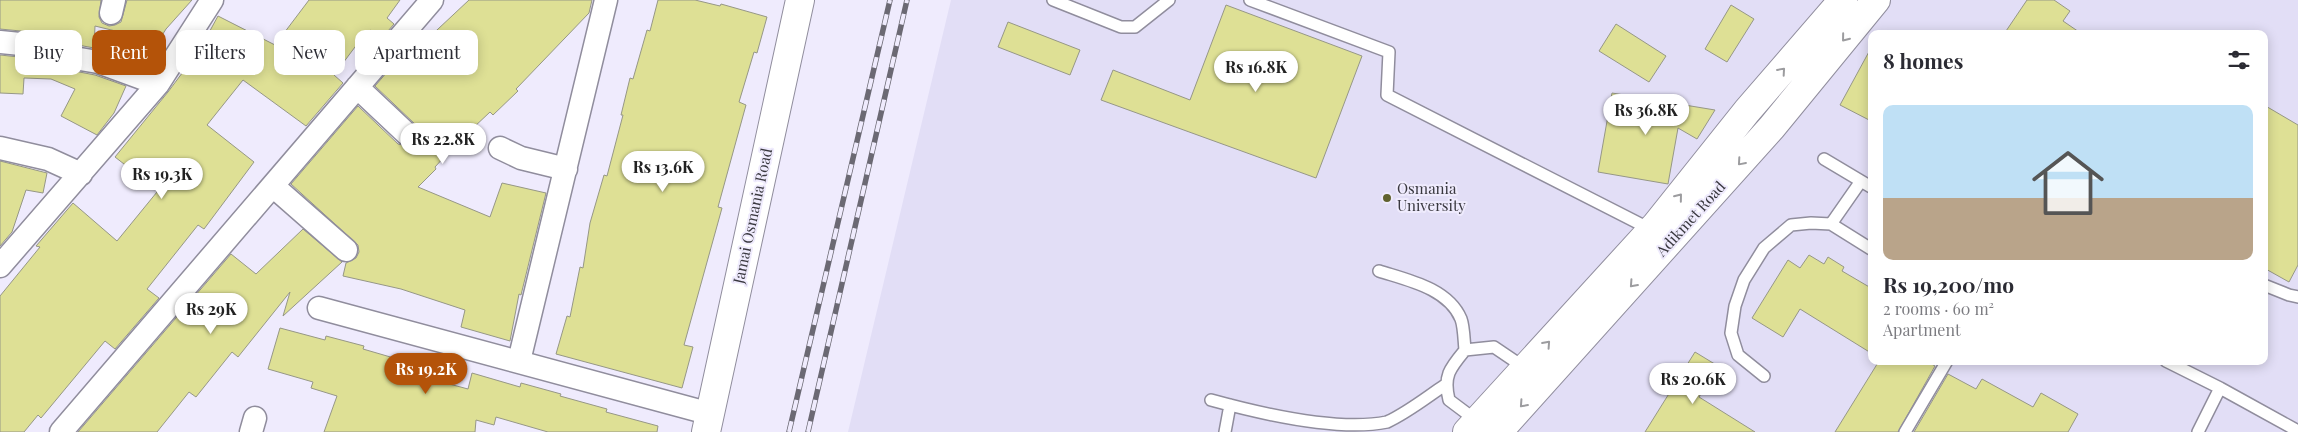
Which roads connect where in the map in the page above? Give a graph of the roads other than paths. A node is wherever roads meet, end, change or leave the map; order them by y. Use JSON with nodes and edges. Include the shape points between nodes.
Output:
{"nodes":[{"id":1,"x":212,"y":0,"type":"edge"},
{"id":2,"x":432,"y":0,"type":"edge"},
{"id":3,"x":606,"y":0,"type":"edge"},
{"id":4,"x":800,"y":0,"type":"edge"},
{"id":5,"x":1053,"y":0,"type":"edge"},
{"id":6,"x":1169,"y":0,"type":"edge"},
{"id":7,"x":1250,"y":0,"type":"edge"},
{"id":8,"x":1843,"y":0,"type":"edge"},
{"id":9,"x":1876,"y":0,"type":"edge"},
{"id":10,"x":0,"y":42,"type":"edge"},
{"id":11,"x":158,"y":84,"type":"junction"},
{"id":12,"x":357,"y":87,"type":"junction"},
{"id":13,"x":407,"y":134,"type":"dead end"},
{"id":14,"x":0,"y":148,"type":"edge"},
{"id":15,"x":500,"y":148,"type":"dead end"},
{"id":16,"x":1824,"y":159,"type":"dead end"},
{"id":17,"x":566,"y":169,"type":"junction"},
{"id":18,"x":81,"y":174,"type":"junction"},
{"id":19,"x":1861,"y":181,"type":"junction"},
{"id":20,"x":1868,"y":185,"type":"edge"},
{"id":21,"x":273,"y":186,"type":"junction"},
{"id":22,"x":1831,"y":224,"type":"junction"},
{"id":23,"x":1661,"y":237,"type":"junction"},
{"id":24,"x":7,"y":246,"type":"edge"},
{"id":25,"x":1868,"y":247,"type":"edge"},
{"id":26,"x":346,"y":250,"type":"dead end"},
{"id":27,"x":0,"y":266,"type":"edge"},
{"id":28,"x":1378,"y":271,"type":"dead end"},
{"id":29,"x":2268,"y":288,"type":"edge"},
{"id":30,"x":2298,"y":297,"type":"edge"},
{"id":31,"x":319,"y":308,"type":"dead end"},
{"id":32,"x":1465,"y":350,"type":"junction"},
{"id":33,"x":520,"y":361,"type":"junction"},
{"id":34,"x":1945,"y":365,"type":"edge"},
{"id":35,"x":2174,"y":365,"type":"edge"},
{"id":36,"x":1525,"y":368,"type":"junction"},
{"id":37,"x":1764,"y":376,"type":"dead end"},
{"id":38,"x":1445,"y":385,"type":"junction"},
{"id":39,"x":2220,"y":388,"type":"junction"},
{"id":40,"x":1211,"y":400,"type":"dead end"},
{"id":41,"x":1230,"y":405,"type":"junction"},
{"id":42,"x":708,"y":423,"type":"edge"},
{"id":43,"x":1475,"y":429,"type":"edge"},
{"id":44,"x":1362,"y":431,"type":"edge"},
{"id":45,"x":2298,"y":431,"type":"edge"},
{"id":46,"x":61,"y":432,"type":"edge"},
{"id":47,"x":1225,"y":432,"type":"edge"},
{"id":48,"x":1905,"y":432,"type":"edge"},
{"id":49,"x":2198,"y":432,"type":"edge"}],
"edges":[{"from":1,"to":11,"type":"street"},
{"from":2,"to":12,"type":"street"},
{"from":3,"to":17,"type":"street"},
{"from":4,"to":42,"type":"main road","name":"Jamai Osmania Road"},
{"from":5,"to":6,"type":"lane","via":[[1121,27],[1135,27]]},
{"from":7,"to":23,"type":"lane","via":[[1389,52],[1387,95]]},
{"from":23,"to":8,"type":"main road","name":"Adikmet Road","one_way":true,"via":[[1748,111]]},
{"from":9,"to":23,"type":"main road","name":"Adikmet Road","one_way":true,"via":[[1772,127]]},
{"from":10,"to":11,"type":"street","via":[[50,47],[74,58],[98,62]]},
{"from":11,"to":18,"type":"street"},
{"from":12,"to":13,"type":"street"},
{"from":12,"to":21,"type":"street"},
{"from":14,"to":18,"type":"street","via":[[48,159]]},
{"from":15,"to":17,"type":"street","via":[[521,158]]},
{"from":16,"to":19,"type":"lane"},
{"from":17,"to":33,"type":"street"},
{"from":18,"to":24,"type":"street"},
{"from":19,"to":20,"type":"lane"},
{"from":19,"to":22,"type":"lane"},
{"from":21,"to":26,"type":"street"},
{"from":21,"to":46,"type":"street"},
{"from":22,"to":25,"type":"lane"},
{"from":22,"to":37,"type":"lane","via":[[1791,225],[1764,248],[1744,280],[1735,306],[1731,333],[1738,355]]},
{"from":36,"to":23,"type":"main road","name":"Adikmet Road","one_way":true},
{"from":23,"to":43,"type":"main road","name":"Adikmet Road","one_way":true},
{"from":24,"to":27,"type":"street"},
{"from":28,"to":32,"type":"lane","via":[[1420,284],[1447,300],[1461,319]]},
{"from":29,"to":30,"type":"lane"},
{"from":31,"to":33,"type":"street"},
{"from":32,"to":36,"type":"lane","via":[[1494,347]]},
{"from":32,"to":38,"type":"lane","via":[[1452,365]]},
{"from":33,"to":42,"type":"street"},
{"from":34,"to":48,"type":"lane"},
{"from":35,"to":39,"type":"lane"},
{"from":36,"to":43,"type":"main road","name":"Adikmet Road"},
{"from":38,"to":43,"type":"lane","via":[[1449,400]]},
{"from":38,"to":44,"type":"lane","via":[[1388,422]]},
{"from":39,"to":45,"type":"lane"},
{"from":39,"to":49,"type":"lane"},
{"from":40,"to":41,"type":"lane"},
{"from":41,"to":44,"type":"lane","via":[[1326,430]]},
{"from":41,"to":47,"type":"lane"}]}
